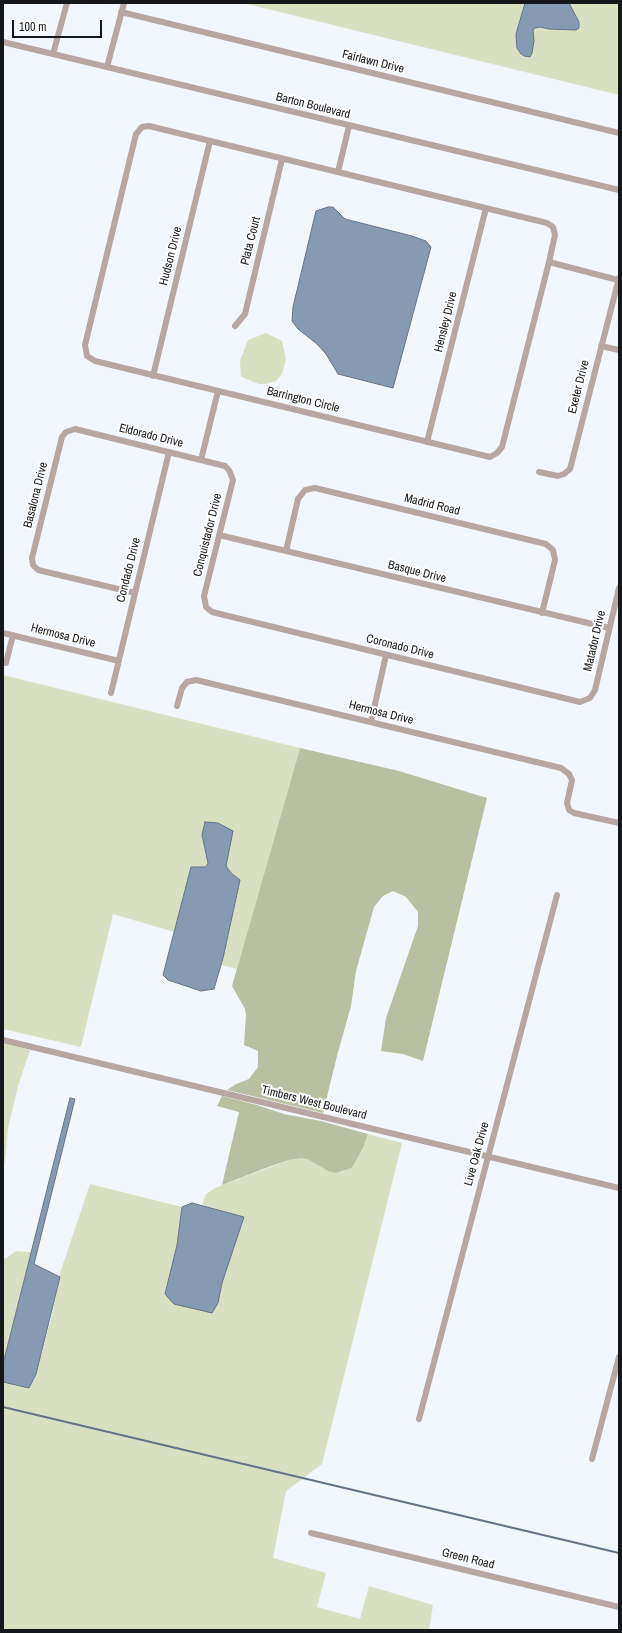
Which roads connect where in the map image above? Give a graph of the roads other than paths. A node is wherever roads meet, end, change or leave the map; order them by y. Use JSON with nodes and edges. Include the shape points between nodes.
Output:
{"nodes":[{"id":1,"x":67,"y":3,"type":"edge"},
{"id":2,"x":124,"y":3,"type":"edge"},
{"id":3,"x":121,"y":12,"type":"junction"},
{"id":4,"x":3,"y":42,"type":"edge"},
{"id":5,"x":53,"y":54,"type":"junction"},
{"id":6,"x":108,"y":67,"type":"junction"},
{"id":7,"x":349,"y":126,"type":"junction"},
{"id":8,"x":619,"y":133,"type":"edge"},
{"id":9,"x":210,"y":141,"type":"junction"},
{"id":10,"x":282,"y":159,"type":"junction"},
{"id":11,"x":338,"y":172,"type":"junction"},
{"id":12,"x":619,"y":190,"type":"edge"},
{"id":13,"x":486,"y":208,"type":"junction"},
{"id":14,"x":549,"y":262,"type":"junction"},
{"id":15,"x":619,"y":279,"type":"edge"},
{"id":16,"x":235,"y":326,"type":"dead end"},
{"id":17,"x":601,"y":346,"type":"junction"},
{"id":18,"x":619,"y":350,"type":"edge"},
{"id":19,"x":153,"y":376,"type":"junction"},
{"id":20,"x":218,"y":391,"type":"junction"},
{"id":21,"x":66,"y":432,"type":"joint"},
{"id":22,"x":427,"y":442,"type":"junction"},
{"id":23,"x":169,"y":452,"type":"junction"},
{"id":24,"x":201,"y":460,"type":"junction"},
{"id":25,"x":229,"y":470,"type":"joint"},
{"id":26,"x":539,"y":472,"type":"dead end"},
{"id":27,"x":219,"y":535,"type":"junction"},
{"id":28,"x":286,"y":551,"type":"junction"},
{"id":29,"x":619,"y":588,"type":"edge"},
{"id":30,"x":135,"y":593,"type":"junction"},
{"id":31,"x":206,"y":607,"type":"joint"},
{"id":32,"x":542,"y":613,"type":"junction"},
{"id":33,"x":609,"y":628,"type":"junction"},
{"id":34,"x":3,"y":633,"type":"edge"},
{"id":35,"x":13,"y":635,"type":"junction"},
{"id":36,"x":386,"y":655,"type":"junction"},
{"id":37,"x":118,"y":661,"type":"junction"},
{"id":38,"x":6,"y":664,"type":"dead end"},
{"id":39,"x":111,"y":693,"type":"dead end"},
{"id":40,"x":590,"y":698,"type":"joint"},
{"id":41,"x":177,"y":706,"type":"dead end"},
{"id":42,"x":371,"y":722,"type":"junction"},
{"id":43,"x":619,"y":823,"type":"edge"},
{"id":44,"x":556,"y":895,"type":"dead end"},
{"id":45,"x":3,"y":1040,"type":"edge"},
{"id":46,"x":488,"y":1157,"type":"junction"},
{"id":47,"x":619,"y":1188,"type":"edge"},
{"id":48,"x":619,"y":1357,"type":"edge"},
{"id":49,"x":419,"y":1419,"type":"dead end"},
{"id":50,"x":592,"y":1459,"type":"dead end"},
{"id":51,"x":311,"y":1533,"type":"dead end"},
{"id":52,"x":619,"y":1607,"type":"edge"}],
"edges":[{"from":1,"to":5,"type":"street"},
{"from":2,"to":3,"type":"street"},
{"from":3,"to":6,"type":"street"},
{"from":3,"to":8,"type":"street","name":"Fairlawn Drive"},
{"from":4,"to":5,"type":"street","name":"Barton Boulevard"},
{"from":5,"to":6,"type":"street","name":"Barton Boulevard"},
{"from":6,"to":7,"type":"street","name":"Barton Boulevard"},
{"from":7,"to":11,"type":"street"},
{"from":7,"to":12,"type":"street","name":"Barton Boulevard"},
{"from":9,"to":10,"type":"street","name":"Barrington Circle"},
{"from":9,"to":19,"type":"street","name":"Hudson Drive"},
{"from":9,"to":19,"type":"street","name":"Barrington Circle","via":[[149,126],[142,127],[134,141],[85,345],[87,356],[95,361]]},
{"from":10,"to":11,"type":"street","name":"Barrington Circle"},
{"from":10,"to":16,"type":"street","name":"Plata Court","via":[[244,314]]},
{"from":11,"to":13,"type":"street","name":"Barrington Circle"},
{"from":13,"to":14,"type":"street","name":"Barrington Circle","via":[[547,223],[553,227],[555,235]]},
{"from":13,"to":22,"type":"street","name":"Hensley Drive"},
{"from":14,"to":15,"type":"street"},
{"from":14,"to":22,"type":"street","name":"Barrington Circle","via":[[502,447],[490,457]]},
{"from":15,"to":17,"type":"street","name":"Exeter Drive"},
{"from":17,"to":18,"type":"street"},
{"from":17,"to":26,"type":"street","name":"Exeter Drive","via":[[570,470],[558,476]]},
{"from":19,"to":20,"type":"street","name":"Barrington Circle"},
{"from":20,"to":22,"type":"street","name":"Barrington Circle"},
{"from":20,"to":24,"type":"street"},
{"from":21,"to":23,"type":"street","name":"Eldorado Drive","via":[[75,429]]},
{"from":21,"to":30,"type":"street","name":"Basalona Drive","via":[[60,444],[32,558],[33,565],[38,570]]},
{"from":23,"to":24,"type":"street","name":"Eldorado Drive"},
{"from":23,"to":30,"type":"street","name":"Condado Drive"},
{"from":24,"to":25,"type":"street","name":"Eldorado Drive","via":[[225,466]]},
{"from":25,"to":27,"type":"street","name":"Conquistador Drive","via":[[233,480]]},
{"from":27,"to":28,"type":"street","name":"Basque Drive"},
{"from":27,"to":31,"type":"street","name":"Conquistador Drive","via":[[204,596]]},
{"from":28,"to":32,"type":"street","name":"Basque Drive"},
{"from":28,"to":32,"type":"street","name":"Madrid Road","via":[[298,499],[305,490],[315,488],[546,544],[553,550],[555,560]]},
{"from":29,"to":33,"type":"street","name":"Matador Drive"},
{"from":30,"to":37,"type":"street","name":"Condado Drive"},
{"from":31,"to":36,"type":"street","name":"Coronado Drive","via":[[212,612]]},
{"from":32,"to":33,"type":"street","name":"Basque Drive"},
{"from":33,"to":40,"type":"street","name":"Matador Drive","via":[[595,690]]},
{"from":34,"to":35,"type":"street","name":"Hermosa Drive"},
{"from":35,"to":37,"type":"street","name":"Hermosa Drive"},
{"from":35,"to":38,"type":"street"},
{"from":36,"to":40,"type":"street","name":"Coronado Drive","via":[[580,702]]},
{"from":36,"to":42,"type":"street"},
{"from":37,"to":39,"type":"street","name":"Condado Drive"},
{"from":41,"to":42,"type":"street","name":"Hermosa Drive","via":[[182,688],[187,682],[196,680]]},
{"from":42,"to":43,"type":"street","name":"Hermosa Drive","via":[[562,768],[572,780],[567,803],[569,810]]},
{"from":44,"to":46,"type":"street","name":"Live Oak Drive"},
{"from":45,"to":46,"type":"street","name":"Timbers West Boulevard"},
{"from":46,"to":47,"type":"street","name":"Timbers West Boulevard"},
{"from":46,"to":49,"type":"street","name":"Live Oak Drive"},
{"from":48,"to":50,"type":"street"},
{"from":51,"to":52,"type":"street","name":"Green Road"}]}
